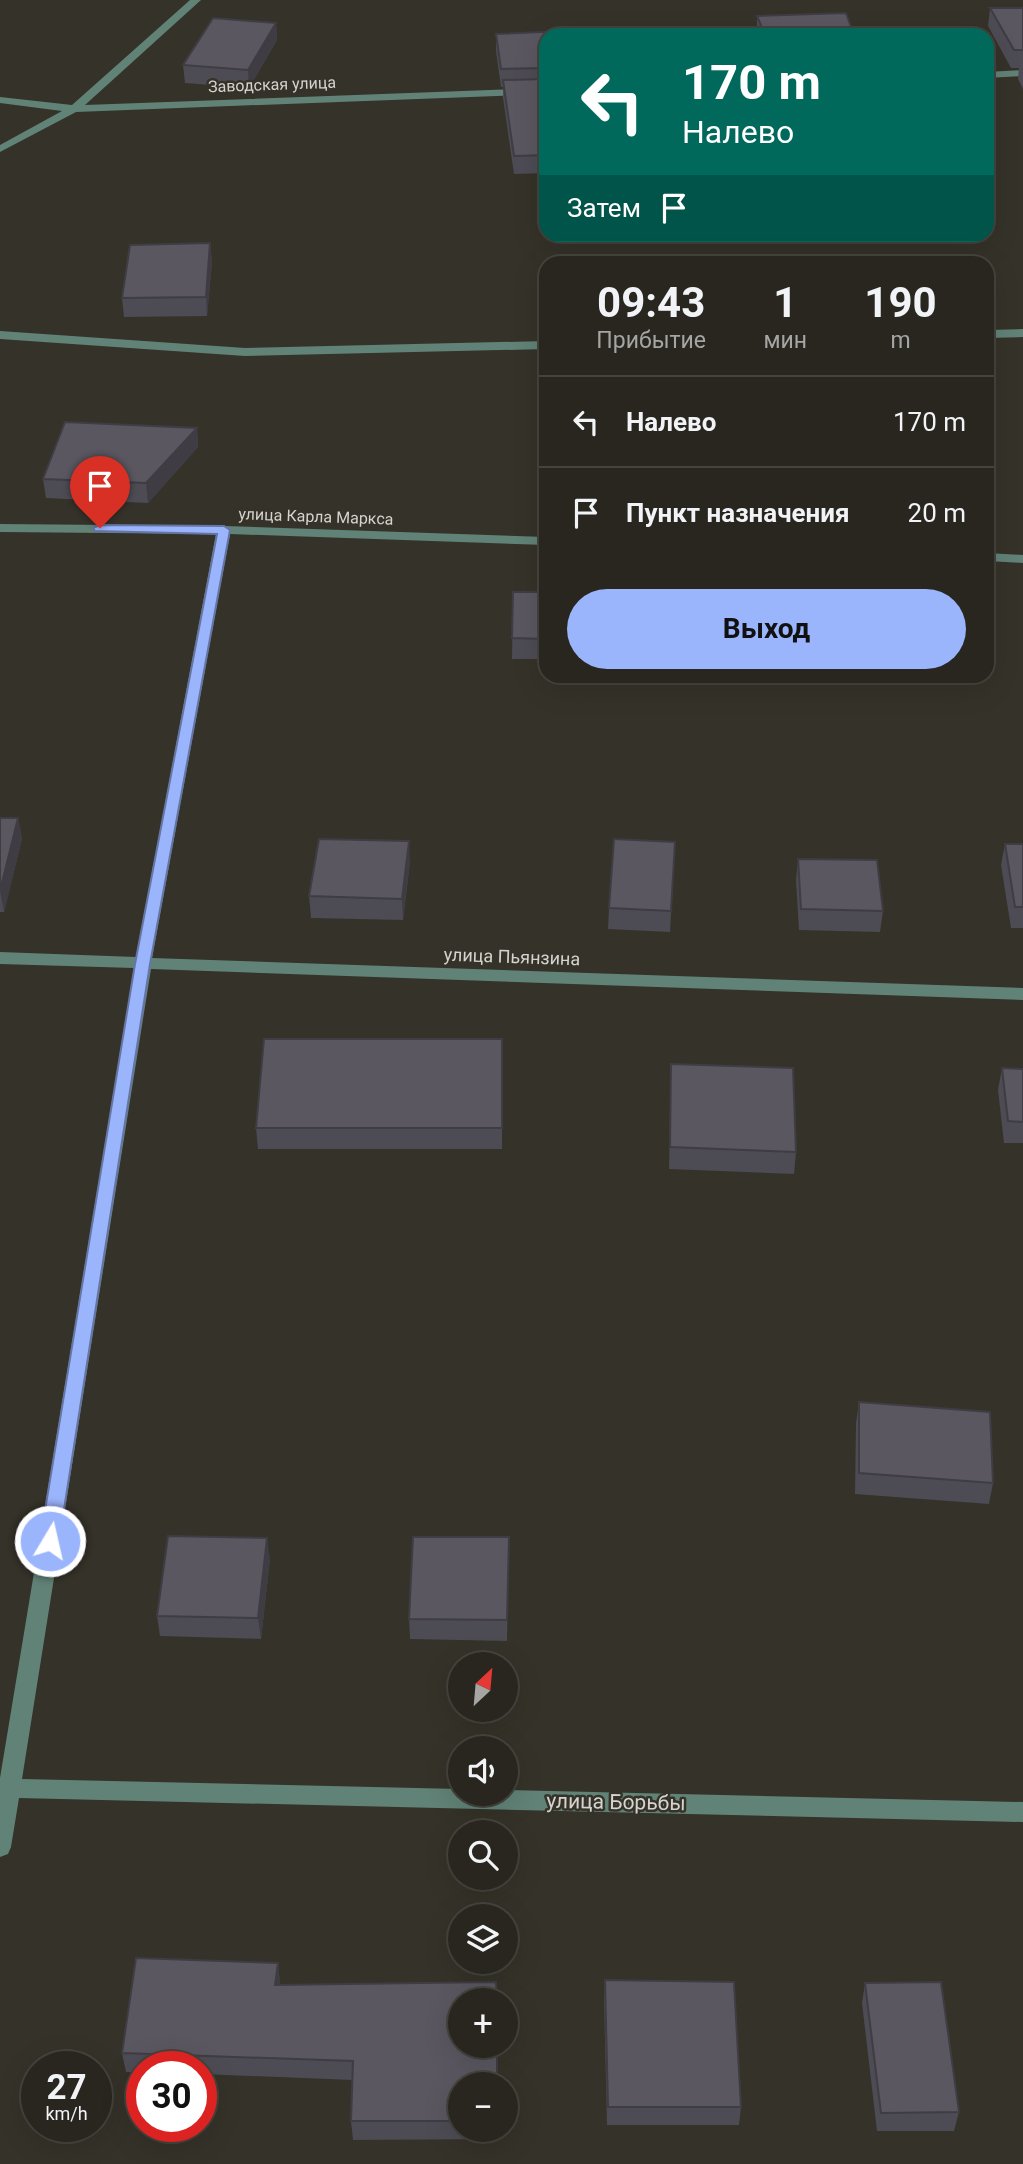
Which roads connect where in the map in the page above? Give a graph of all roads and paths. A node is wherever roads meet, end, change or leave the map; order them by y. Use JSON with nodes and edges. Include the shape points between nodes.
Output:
{"nodes":[{"id":1,"x":196,"y":0,"type":"edge"},
{"id":2,"x":1023,"y":73,"type":"edge"},
{"id":3,"x":994,"y":75,"type":"edge"},
{"id":4,"x":539,"y":91,"type":"edge"},
{"id":5,"x":0,"y":100,"type":"edge"},
{"id":6,"x":74,"y":109,"type":"junction"},
{"id":7,"x":0,"y":149,"type":"edge"},
{"id":8,"x":1023,"y":333,"type":"edge"},
{"id":9,"x":994,"y":334,"type":"edge"},
{"id":10,"x":0,"y":335,"type":"edge"},
{"id":11,"x":539,"y":345,"type":"edge"},
{"id":12,"x":0,"y":527,"type":"edge"},
{"id":13,"x":224,"y":530,"type":"junction"},
{"id":14,"x":539,"y":541,"type":"edge"},
{"id":15,"x":994,"y":557,"type":"edge"},
{"id":16,"x":1023,"y":559,"type":"edge"},
{"id":17,"x":0,"y":958,"type":"edge"},
{"id":18,"x":143,"y":964,"type":"junction"},
{"id":19,"x":1023,"y":994,"type":"edge"},
{"id":20,"x":5,"y":1788,"type":"edge"},
{"id":21,"x":1023,"y":1812,"type":"edge"},
{"id":22,"x":0,"y":1847,"type":"edge"}],
"edges":[{"from":1,"to":6,"type":"street"},
{"from":2,"to":3,"type":"street"},
{"from":4,"to":6,"type":"street","name":"Заводская улица"},
{"from":5,"to":6,"type":"street","name":"Заводская улица"},
{"from":6,"to":7,"type":"street"},
{"from":8,"to":9,"type":"street"},
{"from":10,"to":11,"type":"street","via":[[245,352]]},
{"from":12,"to":13,"type":"street","name":"улица Карла Маркса"},
{"from":13,"to":14,"type":"street","name":"улица Карла Маркса"},
{"from":13,"to":18,"type":"street"},
{"from":15,"to":16,"type":"street"},
{"from":17,"to":18,"type":"street","name":"улица Пьянзина"},
{"from":18,"to":19,"type":"street","name":"улица Пьянзина"},
{"from":18,"to":20,"type":"street"},
{"from":20,"to":21,"type":"street","name":"улица Борьбы"},
{"from":20,"to":22,"type":"street"}]}
